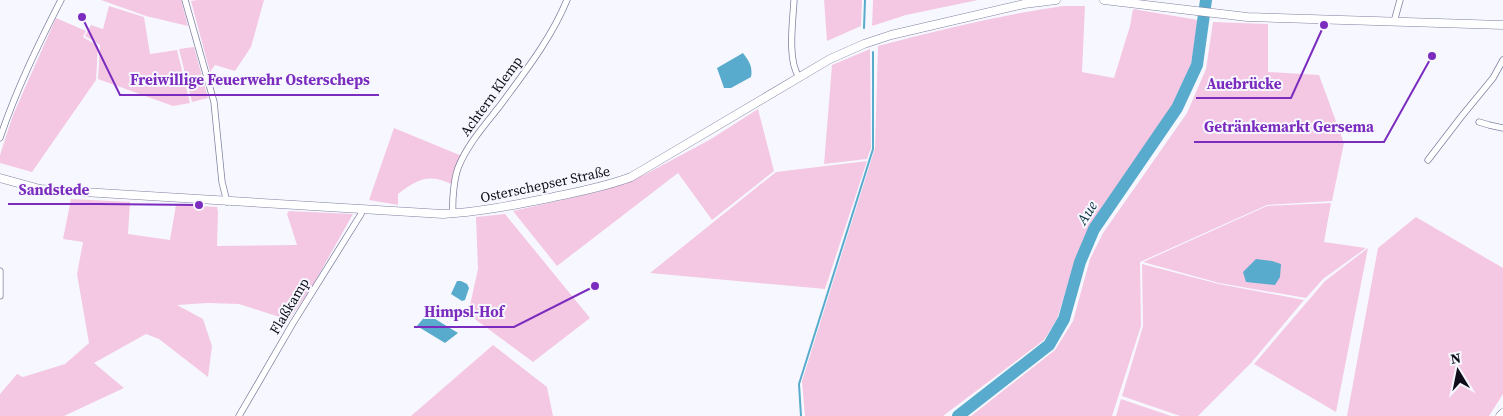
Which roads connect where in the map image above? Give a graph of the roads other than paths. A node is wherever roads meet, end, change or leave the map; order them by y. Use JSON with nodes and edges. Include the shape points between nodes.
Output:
{"nodes":[{"id":1,"x":61,"y":0,"type":"edge"},
{"id":2,"x":185,"y":0,"type":"edge"},
{"id":3,"x":567,"y":0,"type":"edge"},
{"id":4,"x":794,"y":0,"type":"edge"},
{"id":5,"x":1056,"y":0,"type":"edge"},
{"id":6,"x":1104,"y":0,"type":"edge"},
{"id":7,"x":1400,"y":0,"type":"edge"},
{"id":8,"x":1394,"y":22,"type":"junction"},
{"id":9,"x":1503,"y":26,"type":"edge"},
{"id":10,"x":1503,"y":60,"type":"edge"},
{"id":11,"x":798,"y":77,"type":"junction"},
{"id":12,"x":1479,"y":122,"type":"dead end"},
{"id":13,"x":1503,"y":128,"type":"edge"},
{"id":14,"x":0,"y":138,"type":"edge"},
{"id":15,"x":1428,"y":160,"type":"dead end"},
{"id":16,"x":0,"y":178,"type":"edge"},
{"id":17,"x":227,"y":202,"type":"junction"},
{"id":18,"x":362,"y":209,"type":"junction"},
{"id":19,"x":453,"y":214,"type":"junction"},
{"id":20,"x":0,"y":271,"type":"edge"},
{"id":21,"x":0,"y":296,"type":"edge"},
{"id":22,"x":1503,"y":413,"type":"edge"},
{"id":23,"x":239,"y":416,"type":"edge"},
{"id":24,"x":1500,"y":416,"type":"edge"}],
"edges":[{"from":1,"to":14,"type":"street","via":[[35,52]]},
{"from":2,"to":17,"type":"street","via":[[214,102]]},
{"from":3,"to":19,"type":"street","name":"Achtern Klemp","via":[[558,22],[527,70],[474,138],[457,169]]},
{"from":4,"to":11,"type":"street","via":[[793,60]]},
{"from":5,"to":11,"type":"main road","name":"Osterschepser Straße","via":[[891,35],[830,59]]},
{"from":6,"to":8,"type":"main road","via":[[1218,15]]},
{"from":7,"to":8,"type":"street"},
{"from":8,"to":9,"type":"main road"},
{"from":10,"to":15,"type":"street","via":[[1493,78]]},
{"from":11,"to":19,"type":"main road","name":"Osterschepser Straße","via":[[631,177],[504,207]]},
{"from":12,"to":13,"type":"street"},
{"from":16,"to":17,"type":"main road","name":"Osterschepser Straße","via":[[40,189]]},
{"from":17,"to":18,"type":"main road","name":"Osterschepser Straße"},
{"from":18,"to":19,"type":"main road","name":"Osterschepser Straße"},
{"from":18,"to":23,"type":"street","name":"Flaßkamp"},
{"from":20,"to":21,"type":"street"},
{"from":22,"to":24,"type":"main road"}]}
